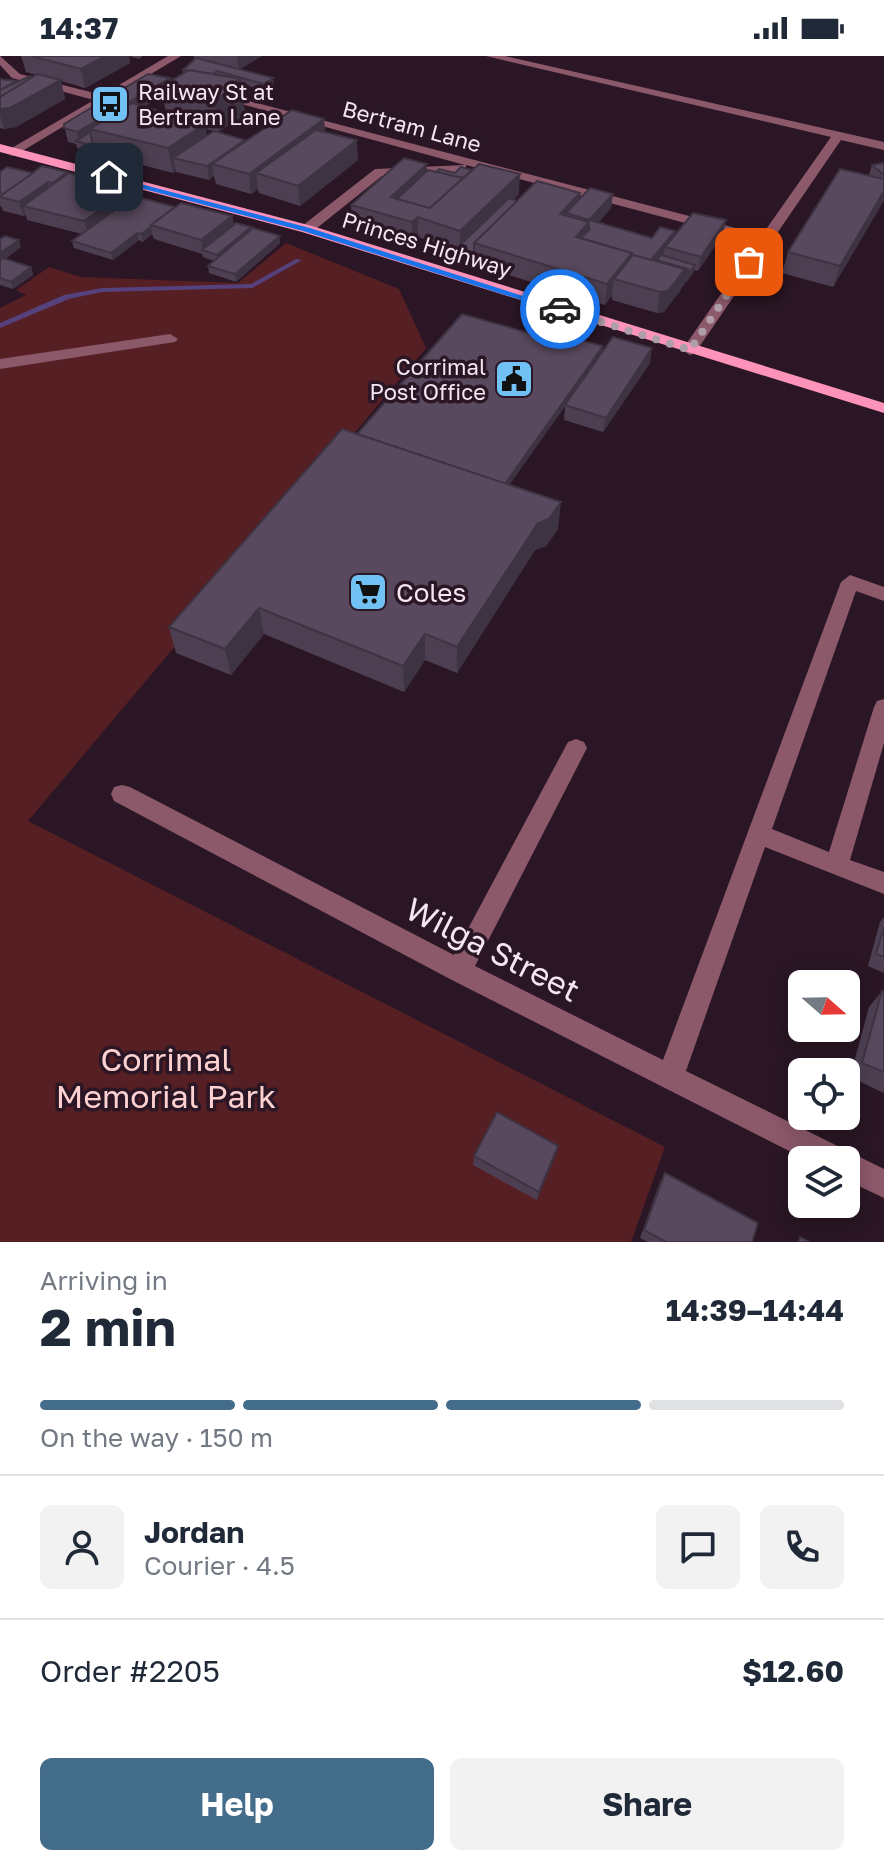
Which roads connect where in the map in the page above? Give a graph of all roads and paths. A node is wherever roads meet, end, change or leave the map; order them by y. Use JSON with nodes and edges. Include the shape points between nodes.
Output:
{"nodes":[{"id":1,"x":176,"y":56,"type":"edge"},
{"id":2,"x":491,"y":56,"type":"edge"},
{"id":3,"x":0,"y":59,"type":"edge"},
{"id":4,"x":142,"y":76,"type":"junction"},
{"id":5,"x":158,"y":80,"type":"edge"},
{"id":6,"x":201,"y":91,"type":"edge"},
{"id":7,"x":104,"y":99,"type":"junction"},
{"id":8,"x":838,"y":136,"type":"junction"},
{"id":9,"x":884,"y":146,"type":"edge"},
{"id":10,"x":7,"y":150,"type":"edge"},
{"id":11,"x":0,"y":160,"type":"edge"},
{"id":12,"x":471,"y":162,"type":"junction"},
{"id":13,"x":307,"y":229,"type":"junction"},
{"id":14,"x":764,"y":240,"type":"junction"},
{"id":15,"x":170,"y":339,"type":"dead end"},
{"id":16,"x":690,"y":350,"type":"junction"},
{"id":17,"x":0,"y":364,"type":"edge"},
{"id":18,"x":884,"y":408,"type":"edge"},
{"id":19,"x":884,"y":594,"type":"edge"},
{"id":20,"x":884,"y":707,"type":"edge"},
{"id":21,"x":576,"y":748,"type":"dead end"},
{"id":22,"x":122,"y":794,"type":"dead end"},
{"id":23,"x":758,"y":834,"type":"junction"},
{"id":24,"x":837,"y":865,"type":"junction"},
{"id":25,"x":884,"y":883,"type":"edge"},
{"id":26,"x":459,"y":971,"type":"junction"},
{"id":27,"x":670,"y":1077,"type":"junction"},
{"id":28,"x":808,"y":1146,"type":"edge"},
{"id":29,"x":860,"y":1172,"type":"edge"},
{"id":30,"x":884,"y":1184,"type":"edge"}],
"edges":[{"from":1,"to":4,"type":"street"},
{"from":2,"to":8,"type":"street"},
{"from":3,"to":7,"type":"street","via":[[16,76]]},
{"from":4,"to":5,"type":"street"},
{"from":4,"to":7,"type":"street"},
{"from":6,"to":12,"type":"street","name":"Bertram Lane"},
{"from":7,"to":10,"type":"street"},
{"from":8,"to":9,"type":"street"},
{"from":8,"to":14,"type":"street"},
{"from":10,"to":11,"type":"main road"},
{"from":10,"to":13,"type":"main road","name":"Princes Highway"},
{"from":12,"to":13,"type":"street","via":[[461,169],[379,172]]},
{"from":12,"to":14,"type":"street","name":"Bertram Lane"},
{"from":13,"to":16,"type":"main road","name":"Princes Highway"},
{"from":14,"to":16,"type":"street"},
{"from":15,"to":17,"type":"street"},
{"from":16,"to":18,"type":"main road","name":"Princes Highway"},
{"from":19,"to":23,"type":"street","via":[[850,582]]},
{"from":20,"to":24,"type":"street"},
{"from":21,"to":26,"type":"street"},
{"from":22,"to":26,"type":"street","name":"Wilga Street"},
{"from":23,"to":24,"type":"street"},
{"from":23,"to":27,"type":"street"},
{"from":24,"to":25,"type":"street"},
{"from":26,"to":27,"type":"street","name":"Wilga Street"},
{"from":27,"to":28,"type":"street","name":"Wilga Street"},
{"from":29,"to":30,"type":"street"}]}
